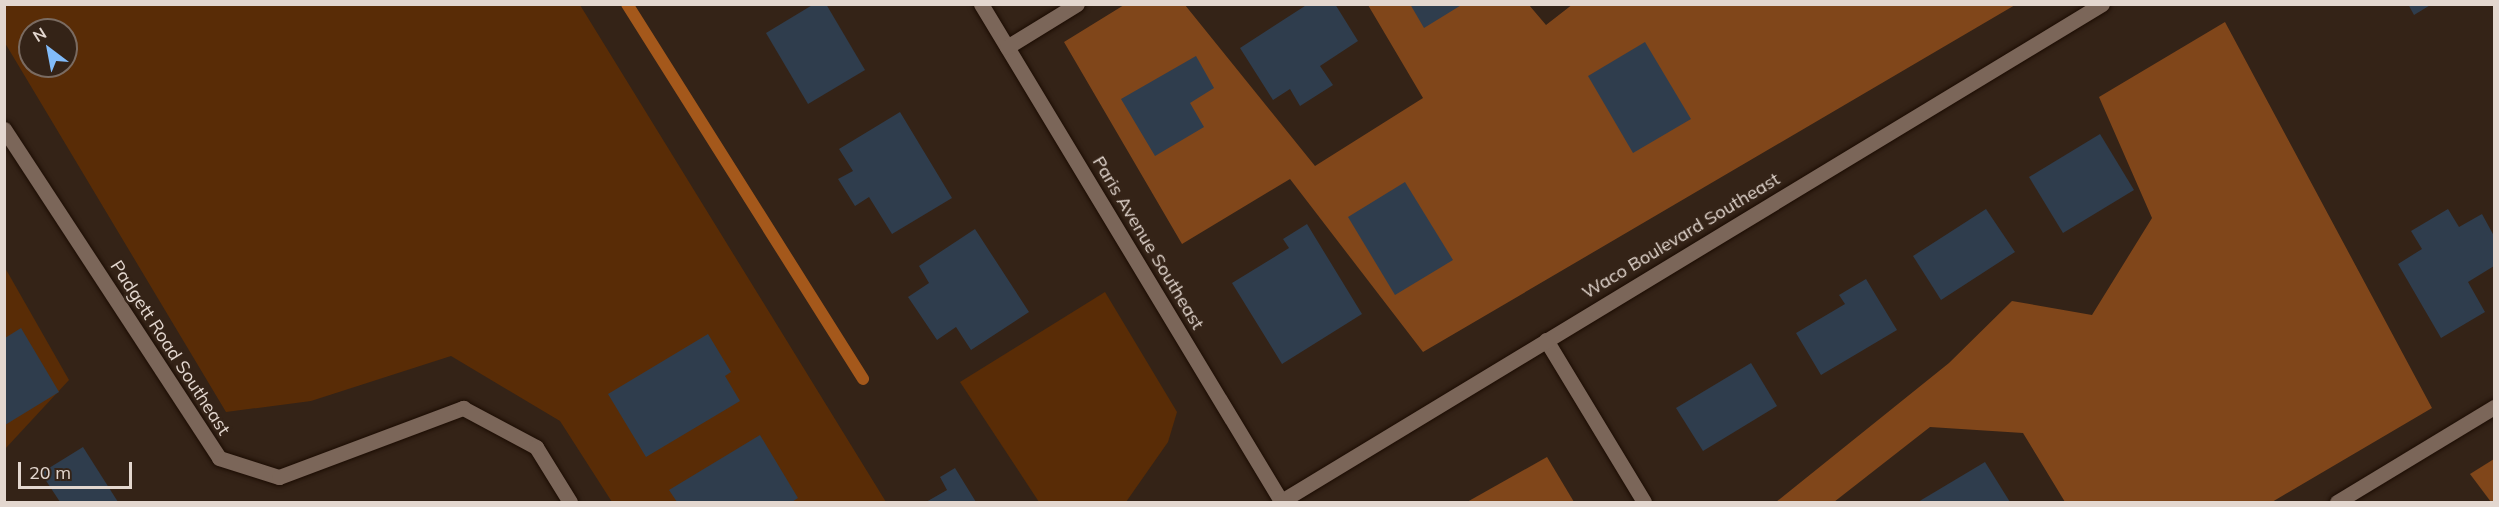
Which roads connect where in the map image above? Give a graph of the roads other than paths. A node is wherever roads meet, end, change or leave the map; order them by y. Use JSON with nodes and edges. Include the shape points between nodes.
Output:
{"nodes":[{"id":1,"x":981,"y":4,"type":"edge"},
{"id":2,"x":1077,"y":4,"type":"edge"},
{"id":3,"x":2102,"y":4,"type":"edge"},
{"id":4,"x":1007,"y":47,"type":"junction"},
{"id":5,"x":4,"y":129,"type":"edge"},
{"id":6,"x":1546,"y":340,"type":"junction"},
{"id":7,"x":2494,"y":407,"type":"edge"},
{"id":8,"x":570,"y":502,"type":"edge"},
{"id":9,"x":1281,"y":502,"type":"edge"},
{"id":10,"x":1644,"y":502,"type":"edge"},
{"id":11,"x":2337,"y":502,"type":"edge"}],
"edges":[{"from":1,"to":4,"type":"street","name":"Paris Avenue Southeast"},
{"from":2,"to":4,"type":"street"},
{"from":3,"to":6,"type":"street","name":"Waco Boulevard Southeast"},
{"from":4,"to":9,"type":"street","name":"Paris Avenue Southeast"},
{"from":5,"to":8,"type":"street","name":"Padgett Road Southeast","via":[[219,458],[279,477],[463,408],[536,447]]},
{"from":6,"to":9,"type":"street","name":"Waco Boulevard Southeast"},
{"from":6,"to":10,"type":"street"},
{"from":7,"to":11,"type":"street"}]}
